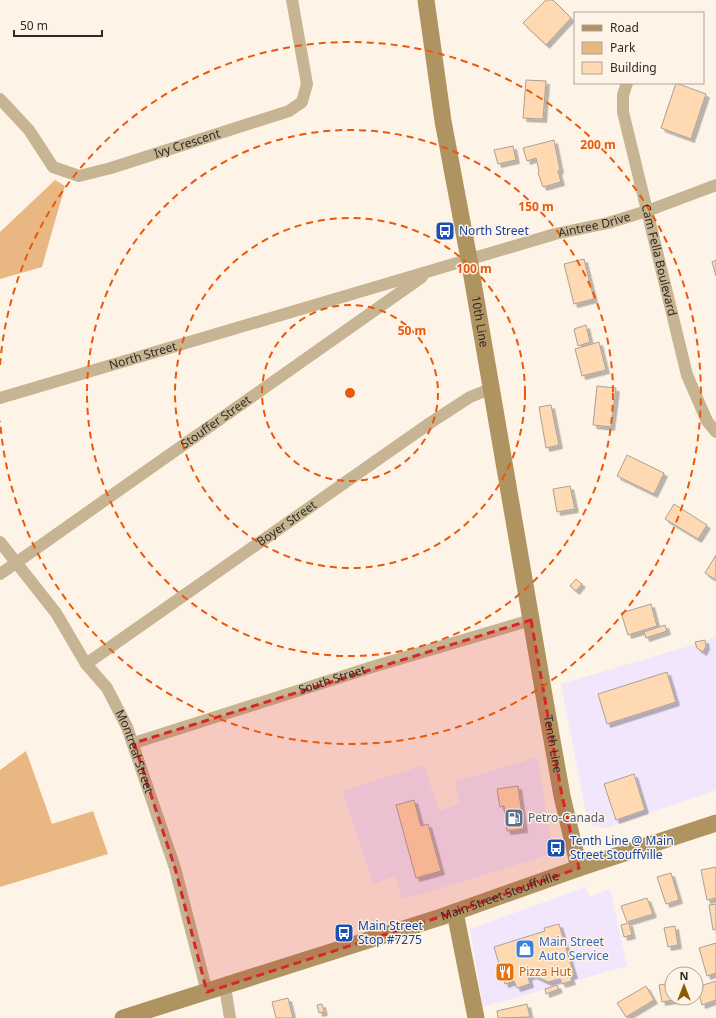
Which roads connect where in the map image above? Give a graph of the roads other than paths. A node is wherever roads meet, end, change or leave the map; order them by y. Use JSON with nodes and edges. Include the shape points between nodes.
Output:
{"nodes":[{"id":1,"x":292,"y":0,"type":"edge"},
{"id":2,"x":426,"y":0,"type":"edge"},
{"id":3,"x":627,"y":84,"type":"edge"},
{"id":4,"x":0,"y":99,"type":"edge"},
{"id":5,"x":716,"y":185,"type":"edge"},
{"id":6,"x":647,"y":211,"type":"junction"},
{"id":7,"x":470,"y":259,"type":"junction"},
{"id":8,"x":432,"y":270,"type":"junction"},
{"id":9,"x":490,"y":389,"type":"junction"},
{"id":10,"x":0,"y":398,"type":"edge"},
{"id":11,"x":716,"y":432,"type":"edge"},
{"id":12,"x":0,"y":542,"type":"edge"},
{"id":13,"x":16,"y":563,"type":"junction"},
{"id":14,"x":0,"y":574,"type":"edge"},
{"id":15,"x":531,"y":620,"type":"junction"},
{"id":16,"x":86,"y":664,"type":"junction"},
{"id":17,"x":134,"y":743,"type":"junction"},
{"id":18,"x":716,"y":823,"type":"edge"},
{"id":19,"x":579,"y":868,"type":"junction"},
{"id":20,"x":455,"y":912,"type":"junction"},
{"id":21,"x":225,"y":987,"type":"junction"},
{"id":22,"x":207,"y":992,"type":"junction"},
{"id":23,"x":123,"y":1018,"type":"edge"},
{"id":24,"x":230,"y":1018,"type":"edge"},
{"id":25,"x":476,"y":1018,"type":"edge"}],
"edges":[{"from":1,"to":4,"type":"street","name":"Ivy Crescent","via":[[307,84],[302,102],[289,111],[79,176],[53,167],[29,130]]},
{"from":2,"to":7,"type":"main road","name":"10th Line","via":[[443,121]]},
{"from":3,"to":6,"type":"street","name":"Cam Fella Boulevard","via":[[623,95],[623,112]]},
{"from":5,"to":6,"type":"street","name":"Aintree Drive"},
{"from":6,"to":7,"type":"street","name":"Aintree Drive"},
{"from":6,"to":11,"type":"street","name":"Cam Fella Boulevard","via":[[687,375],[708,421]]},
{"from":7,"to":8,"type":"street","name":"North Street"},
{"from":7,"to":9,"type":"main road","name":"10th Line"},
{"from":8,"to":10,"type":"street","name":"North Street"},
{"from":8,"to":13,"type":"street","name":"Stouffer Street"},
{"from":9,"to":15,"type":"main road","name":"10th Line"},
{"from":9,"to":16,"type":"street","name":"Boyer Street","via":[[470,397],[430,423]]},
{"from":12,"to":13,"type":"street","name":"Montreal Street"},
{"from":13,"to":14,"type":"street","name":"Stouffer Street"},
{"from":13,"to":16,"type":"street","name":"Montreal Street","via":[[56,613]]},
{"from":15,"to":17,"type":"street","name":"South Street","via":[[372,667]]},
{"from":15,"to":19,"type":"main road","name":"Tenth Line","via":[[562,796]]},
{"from":16,"to":17,"type":"street","name":"Montreal Street","via":[[107,688]]},
{"from":17,"to":22,"type":"street","name":"Montreal Street","via":[[175,868]]},
{"from":18,"to":19,"type":"main road","name":"Main Street Stouffville"},
{"from":19,"to":20,"type":"main road","name":"Main Street Stouffville"},
{"from":20,"to":21,"type":"main road","name":"Main Street Stouffville"},
{"from":20,"to":25,"type":"main road"},
{"from":21,"to":22,"type":"main road","name":"Main Street Stouffville"},
{"from":21,"to":24,"type":"street"},
{"from":22,"to":23,"type":"main road","name":"Main Street Stouffville"}]}
